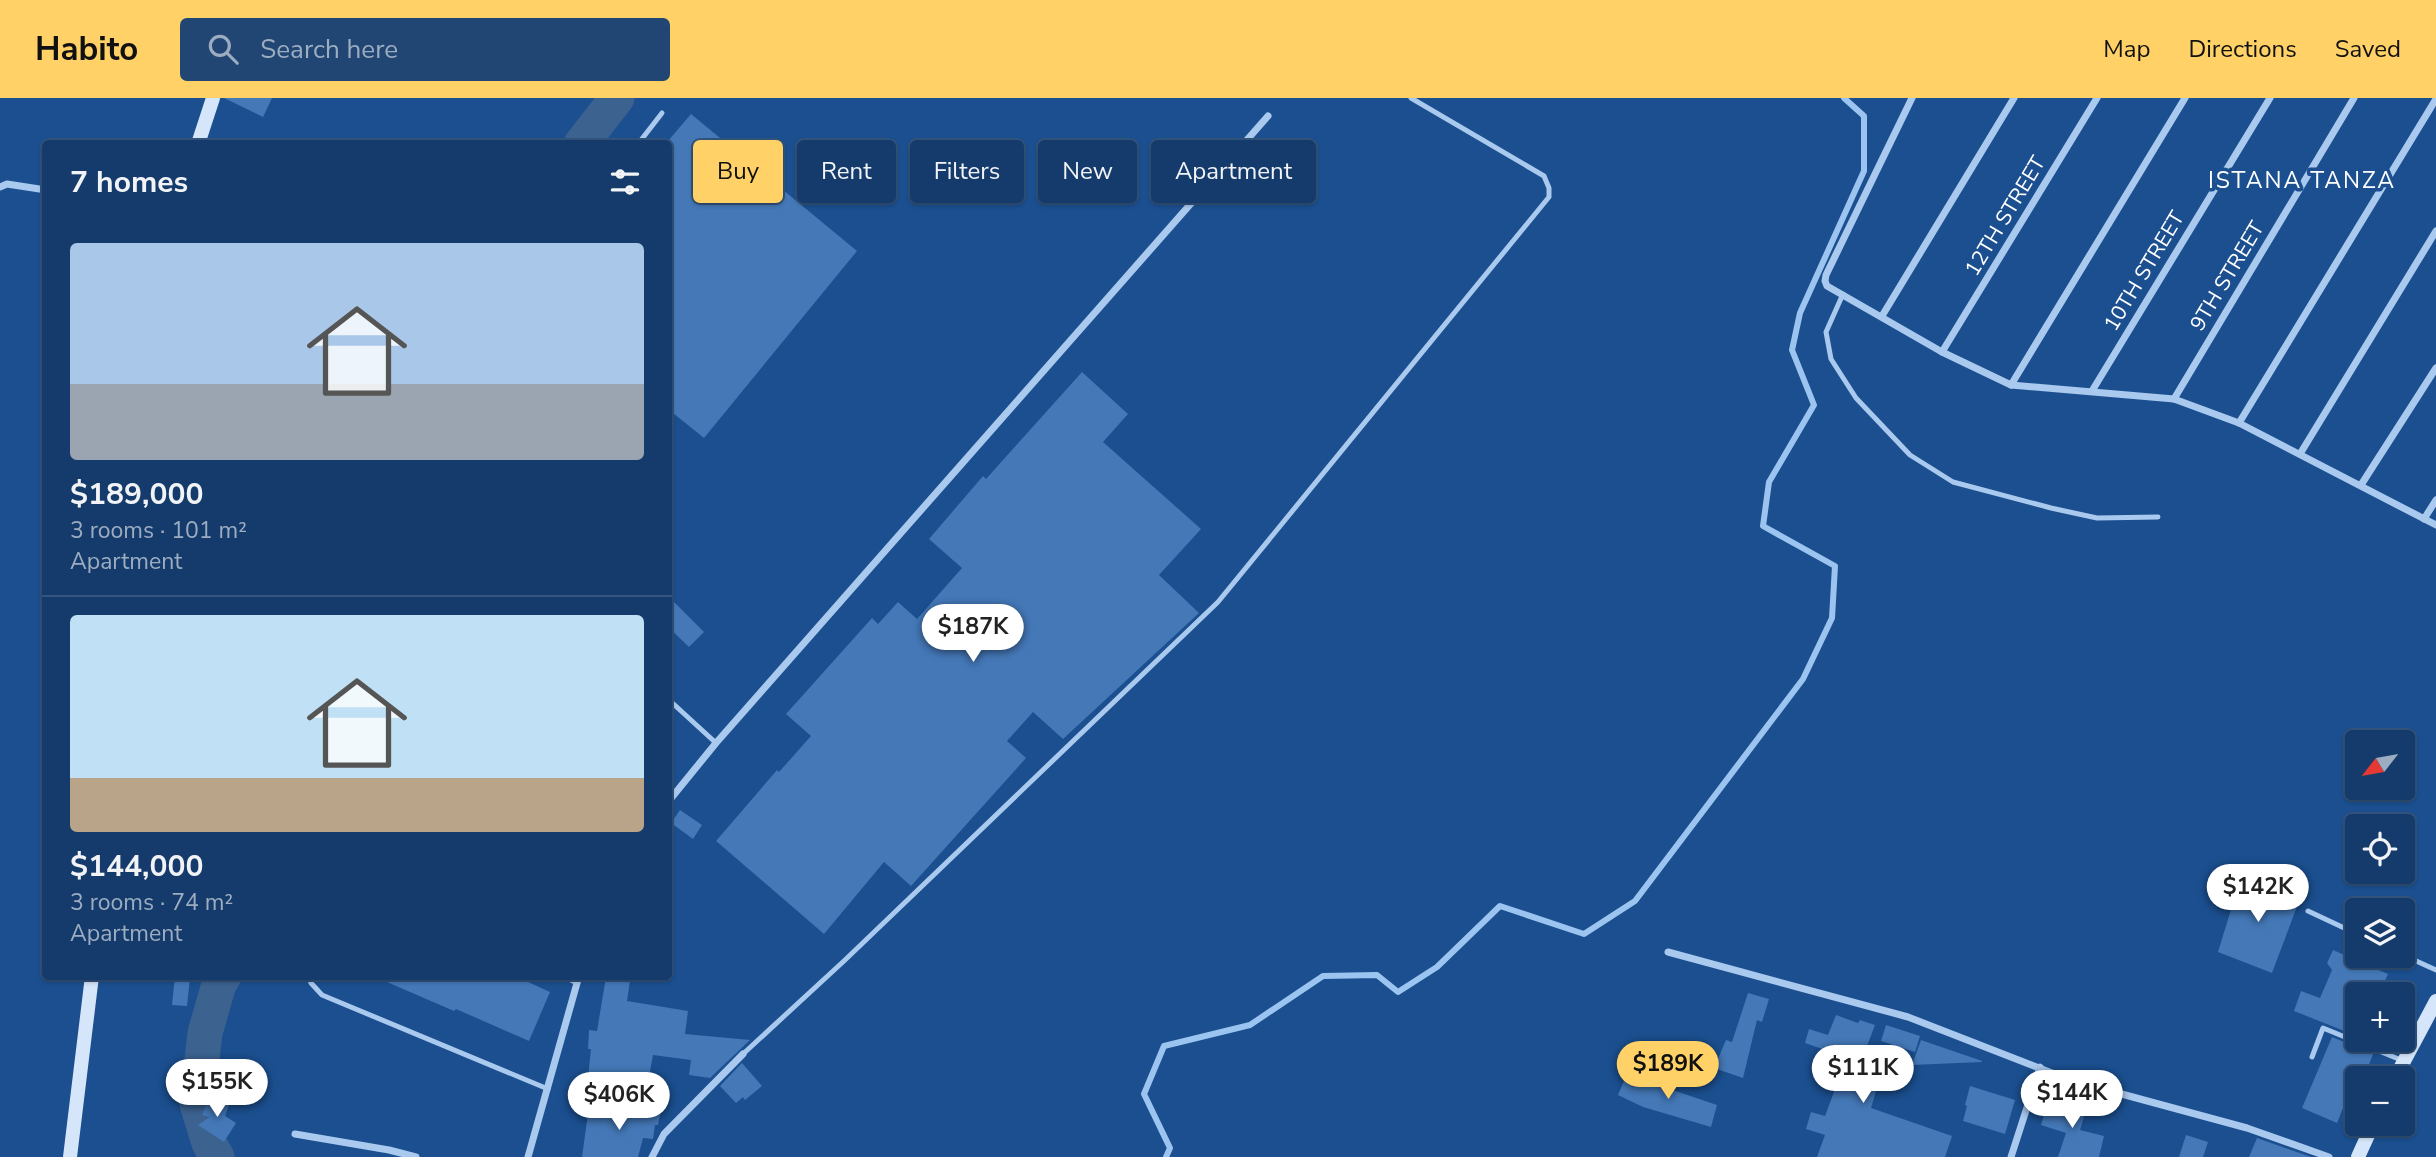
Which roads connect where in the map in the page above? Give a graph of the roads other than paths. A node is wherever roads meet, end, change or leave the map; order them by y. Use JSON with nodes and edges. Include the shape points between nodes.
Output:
{"nodes":[{"id":1,"x":213,"y":98,"type":"edge"},
{"id":2,"x":1411,"y":98,"type":"edge"},
{"id":3,"x":1912,"y":98,"type":"edge"},
{"id":4,"x":2014,"y":98,"type":"edge"},
{"id":5,"x":2097,"y":98,"type":"edge"},
{"id":6,"x":2185,"y":98,"type":"edge"},
{"id":7,"x":2270,"y":98,"type":"edge"},
{"id":8,"x":2354,"y":98,"type":"edge"},
{"id":9,"x":2436,"y":99,"type":"edge"},
{"id":10,"x":662,"y":113,"type":"dead end"},
{"id":11,"x":1268,"y":116,"type":"dead end"},
{"id":12,"x":199,"y":140,"type":"edge"},
{"id":13,"x":641,"y":140,"type":"edge"},
{"id":14,"x":0,"y":187,"type":"edge"},
{"id":15,"x":42,"y":189,"type":"edge"},
{"id":16,"x":2436,"y":231,"type":"edge"},
{"id":17,"x":1843,"y":295,"type":"junction"},
{"id":18,"x":1882,"y":316,"type":"junction"},
{"id":19,"x":1942,"y":352,"type":"junction"},
{"id":20,"x":2436,"y":368,"type":"edge"},
{"id":21,"x":2011,"y":385,"type":"junction"},
{"id":22,"x":2092,"y":391,"type":"junction"},
{"id":23,"x":2174,"y":399,"type":"junction"},
{"id":24,"x":2239,"y":424,"type":"junction"},
{"id":25,"x":2300,"y":454,"type":"junction"},
{"id":26,"x":2361,"y":485,"type":"junction"},
{"id":27,"x":2436,"y":500,"type":"edge"},
{"id":28,"x":2158,"y":517,"type":"dead end"},
{"id":29,"x":2424,"y":519,"type":"junction"},
{"id":30,"x":2436,"y":525,"type":"edge"},
{"id":31,"x":672,"y":703,"type":"edge"},
{"id":32,"x":716,"y":743,"type":"junction"},
{"id":33,"x":672,"y":797,"type":"edge"},
{"id":34,"x":2308,"y":911,"type":"dead end"},
{"id":35,"x":2345,"y":928,"type":"edge"},
{"id":36,"x":1668,"y":952,"type":"dead end"},
{"id":37,"x":2415,"y":960,"type":"edge"},
{"id":38,"x":2436,"y":970,"type":"edge"},
{"id":39,"x":92,"y":980,"type":"edge"},
{"id":40,"x":312,"y":980,"type":"edge"},
{"id":41,"x":578,"y":980,"type":"edge"},
{"id":42,"x":2436,"y":1001,"type":"edge"},
{"id":43,"x":743,"y":1054,"type":"joint"},
{"id":44,"x":2312,"y":1057,"type":"dead end"},
{"id":45,"x":2404,"y":1061,"type":"junction"},
{"id":46,"x":2401,"y":1066,"type":"edge"},
{"id":47,"x":2040,"y":1067,"type":"junction"},
{"id":48,"x":548,"y":1089,"type":"junction"},
{"id":49,"x":295,"y":1134,"type":"dead end"},
{"id":50,"x":2368,"y":1136,"type":"edge"},
{"id":51,"x":70,"y":1157,"type":"edge"},
{"id":52,"x":416,"y":1157,"type":"edge"},
{"id":53,"x":528,"y":1157,"type":"edge"},
{"id":54,"x":652,"y":1157,"type":"edge"},
{"id":55,"x":2011,"y":1157,"type":"edge"},
{"id":56,"x":2329,"y":1157,"type":"edge"},
{"id":57,"x":2358,"y":1157,"type":"edge"}],
"edges":[{"from":1,"to":12,"type":"street"},
{"from":2,"to":43,"type":"lane","via":[[1544,176],[1549,197],[1218,602]]},
{"from":3,"to":17,"type":"street","via":[[1825,278],[1827,286]]},
{"from":4,"to":18,"type":"street"},
{"from":5,"to":19,"type":"street","name":"12TH STREET"},
{"from":6,"to":21,"type":"street"},
{"from":7,"to":22,"type":"street","name":"10TH STREET"},
{"from":8,"to":23,"type":"street","name":"9TH STREET"},
{"from":9,"to":24,"type":"street"},
{"from":10,"to":13,"type":"lane"},
{"from":11,"to":32,"type":"street"},
{"from":14,"to":15,"type":"street"},
{"from":16,"to":25,"type":"street"},
{"from":17,"to":18,"type":"street"},
{"from":17,"to":28,"type":"lane","via":[[1826,332],[1831,359],[1856,398],[1910,455],[1953,482],[2050,508],[2097,518]]},
{"from":18,"to":19,"type":"street"},
{"from":19,"to":21,"type":"street"},
{"from":20,"to":26,"type":"street"},
{"from":21,"to":22,"type":"street"},
{"from":22,"to":23,"type":"street"},
{"from":23,"to":24,"type":"street"},
{"from":24,"to":25,"type":"street"},
{"from":25,"to":26,"type":"street"},
{"from":26,"to":29,"type":"street"},
{"from":27,"to":29,"type":"street"},
{"from":29,"to":30,"type":"street"},
{"from":31,"to":32,"type":"lane"},
{"from":32,"to":33,"type":"street"},
{"from":34,"to":35,"type":"lane"},
{"from":36,"to":47,"type":"street","via":[[1908,1017]]},
{"from":37,"to":38,"type":"lane"},
{"from":39,"to":51,"type":"street"},
{"from":40,"to":48,"type":"lane","via":[[322,995]]},
{"from":41,"to":48,"type":"street"},
{"from":42,"to":45,"type":"street"},
{"from":43,"to":54,"type":"street","via":[[664,1134]]},
{"from":44,"to":45,"type":"lane","via":[[2323,1028]]},
{"from":45,"to":46,"type":"street"},
{"from":47,"to":55,"type":"street"},
{"from":47,"to":56,"type":"street"},
{"from":48,"to":53,"type":"street"},
{"from":49,"to":52,"type":"street"},
{"from":50,"to":57,"type":"street"}]}
